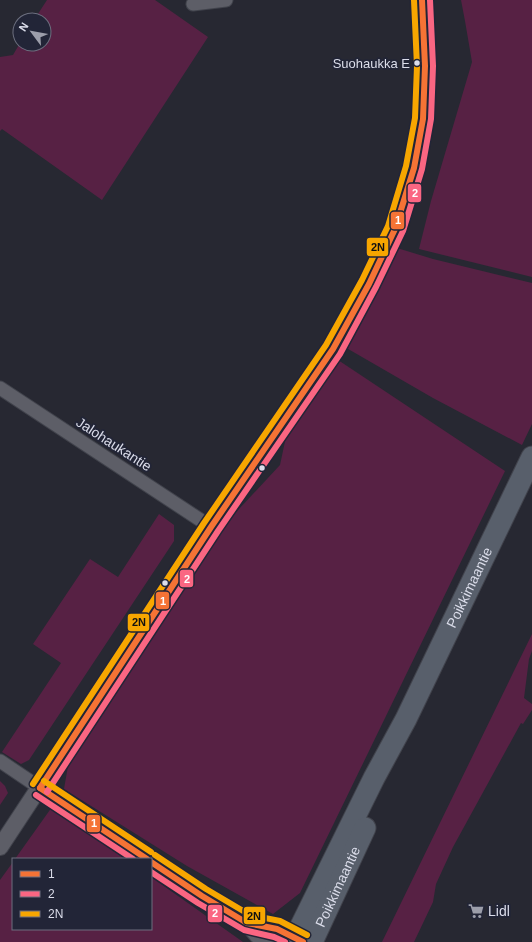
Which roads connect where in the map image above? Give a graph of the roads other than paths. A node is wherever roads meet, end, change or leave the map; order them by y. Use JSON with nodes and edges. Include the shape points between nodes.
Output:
{"nodes":[{"id":1,"x":226,"y":0,"type":"edge"},
{"id":2,"x":422,"y":0,"type":"edge"},
{"id":3,"x":193,"y":4,"type":"dead end"},
{"id":4,"x":0,"y":388,"type":"edge"},
{"id":5,"x":532,"y":457,"type":"edge"},
{"id":6,"x":211,"y":527,"type":"junction"},
{"id":7,"x":0,"y":761,"type":"edge"},
{"id":8,"x":40,"y":788,"type":"junction"},
{"id":9,"x":0,"y":847,"type":"edge"},
{"id":10,"x":145,"y":858,"type":"edge"},
{"id":11,"x":152,"y":863,"type":"edge"},
{"id":12,"x":247,"y":923,"type":"junction"},
{"id":13,"x":300,"y":941,"type":"edge"},
{"id":14,"x":266,"y":942,"type":"edge"}],
"edges":[{"from":1,"to":3,"type":"street"},
{"from":2,"to":6,"type":"street","via":[[425,66],[423,119],[414,168],[395,229],[369,284],[333,348]]},
{"from":4,"to":6,"type":"street","name":"Jalohaukantie"},
{"from":5,"to":13,"type":"main road","name":"Poikkimaantie","via":[[406,719],[361,838]]},
{"from":6,"to":8,"type":"street"},
{"from":7,"to":8,"type":"street"},
{"from":8,"to":9,"type":"street"},
{"from":8,"to":10,"type":"street"},
{"from":11,"to":12,"type":"street"},
{"from":12,"to":13,"type":"street","via":[[277,929]]},
{"from":12,"to":14,"type":"street"}]}
